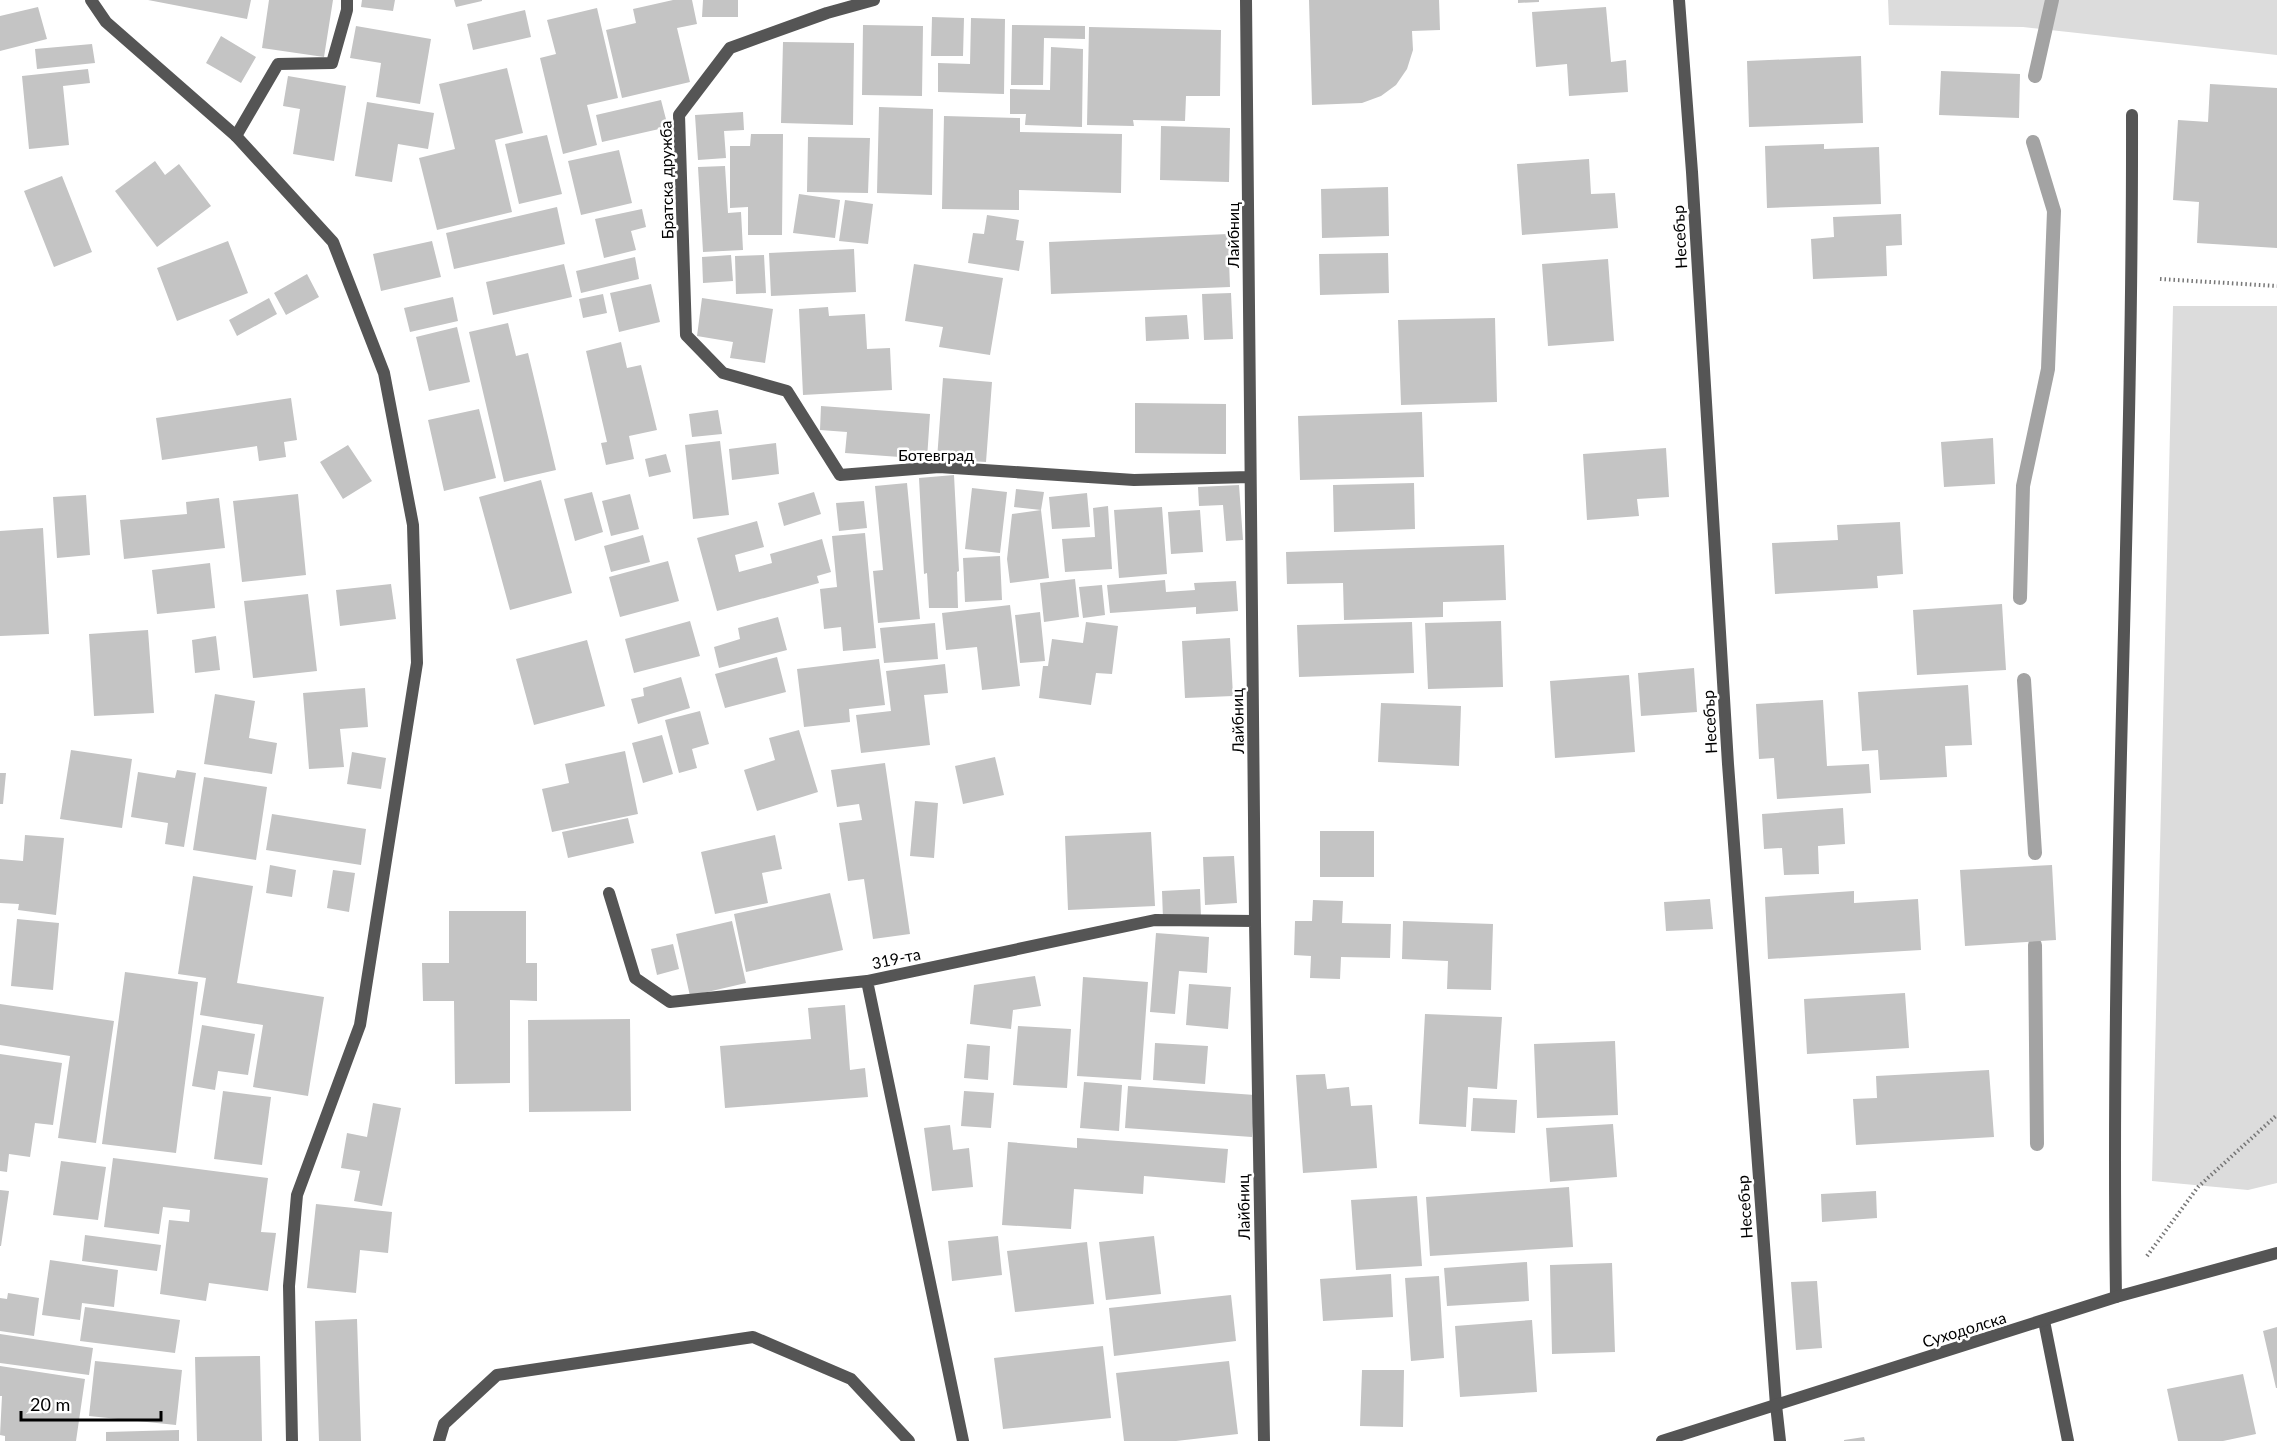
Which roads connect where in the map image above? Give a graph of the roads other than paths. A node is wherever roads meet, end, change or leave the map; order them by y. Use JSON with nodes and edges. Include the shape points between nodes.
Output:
{"nodes":[{"id":1,"x":91,"y":0,"type":"edge"},
{"id":2,"x":347,"y":0,"type":"edge"},
{"id":3,"x":874,"y":0,"type":"edge"},
{"id":4,"x":1246,"y":0,"type":"edge"},
{"id":5,"x":1679,"y":0,"type":"edge"},
{"id":6,"x":2132,"y":115,"type":"dead end"},
{"id":7,"x":236,"y":136,"type":"junction"},
{"id":8,"x":686,"y":335,"type":"joint"},
{"id":9,"x":1250,"y":477,"type":"junction"},
{"id":10,"x":609,"y":893,"type":"dead end"},
{"id":11,"x":1256,"y":921,"type":"junction"},
{"id":12,"x":867,"y":981,"type":"junction"},
{"id":13,"x":2277,"y":1253,"type":"edge"},
{"id":14,"x":2116,"y":1297,"type":"junction"},
{"id":15,"x":2044,"y":1321,"type":"junction"},
{"id":16,"x":1776,"y":1406,"type":"junction"},
{"id":17,"x":292,"y":1441,"type":"edge"},
{"id":18,"x":439,"y":1441,"type":"edge"},
{"id":19,"x":909,"y":1441,"type":"edge"},
{"id":20,"x":963,"y":1441,"type":"edge"},
{"id":21,"x":1264,"y":1441,"type":"edge"},
{"id":22,"x":1662,"y":1441,"type":"edge"},
{"id":23,"x":1780,"y":1441,"type":"edge"},
{"id":24,"x":2068,"y":1441,"type":"edge"}],
"edges":[{"from":1,"to":7,"type":"street","via":[[106,22]]},
{"from":2,"to":7,"type":"street","via":[[332,63],[278,64]]},
{"from":3,"to":8,"type":"street","name":"Братска дружба","via":[[730,48],[679,115]]},
{"from":4,"to":9,"type":"street","name":"Лайбниц"},
{"from":5,"to":16,"type":"street","name":"Несебър","via":[[1728,764]]},
{"from":6,"to":14,"type":"street","via":[[2114,1137]]},
{"from":7,"to":17,"type":"street","via":[[333,242],[384,373],[413,525],[417,663],[360,1024],[297,1195],[290,1286]]},
{"from":8,"to":9,"type":"street","name":"Ботевград","via":[[723,373],[787,391],[840,474],[939,468],[1134,480]]},
{"from":9,"to":11,"type":"street","name":"Лайбниц"},
{"from":10,"to":12,"type":"street","name":"319-та","via":[[636,978],[670,1002]]},
{"from":11,"to":12,"type":"street","name":"319-та","via":[[1155,920]]},
{"from":11,"to":21,"type":"street","name":"Лайбниц"},
{"from":12,"to":20,"type":"street"},
{"from":13,"to":14,"type":"street","name":"Суходолска"},
{"from":14,"to":15,"type":"street","name":"Суходолска"},
{"from":15,"to":16,"type":"street","name":"Суходолска"},
{"from":15,"to":24,"type":"street"},
{"from":16,"to":22,"type":"street","name":"Суходолска"},
{"from":16,"to":23,"type":"street","name":"Несебър"},
{"from":18,"to":19,"type":"street","via":[[444,1424],[497,1375],[753,1337],[851,1379]]}]}
